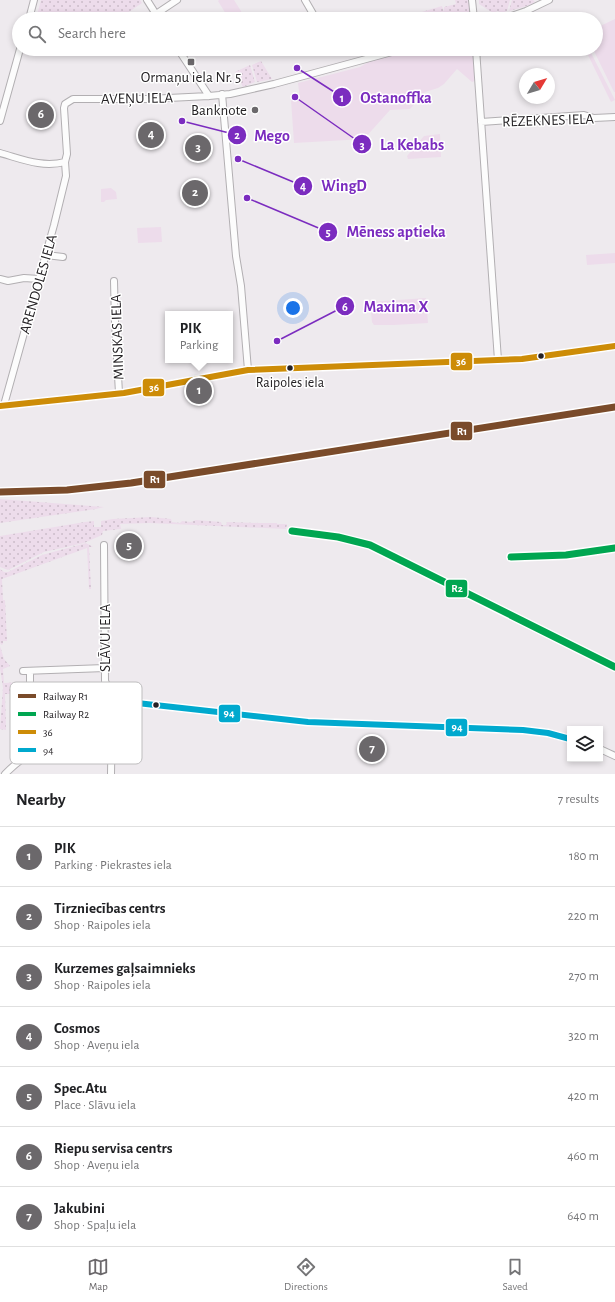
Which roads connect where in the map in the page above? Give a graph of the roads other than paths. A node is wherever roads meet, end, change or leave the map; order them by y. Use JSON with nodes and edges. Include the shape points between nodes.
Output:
{"nodes":[{"id":1,"x":34,"y":0,"type":"edge"},
{"id":2,"x":147,"y":0,"type":"edge"},
{"id":3,"x":177,"y":0,"type":"edge"},
{"id":4,"x":305,"y":0,"type":"edge"},
{"id":5,"x":472,"y":0,"type":"edge"},
{"id":6,"x":549,"y":0,"type":"edge"},
{"id":7,"x":31,"y":12,"type":"edge"},
{"id":8,"x":154,"y":12,"type":"edge"},
{"id":9,"x":162,"y":12,"type":"edge"},
{"id":10,"x":312,"y":12,"type":"edge"},
{"id":11,"x":473,"y":12,"type":"edge"},
{"id":12,"x":523,"y":12,"type":"edge"},
{"id":13,"x":18,"y":56,"type":"edge"},
{"id":14,"x":183,"y":56,"type":"edge"},
{"id":15,"x":376,"y":56,"type":"edge"},
{"id":16,"x":476,"y":56,"type":"edge"},
{"id":17,"x":222,"y":94,"type":"junction"},
{"id":18,"x":209,"y":96,"type":"junction"},
{"id":19,"x":615,"y":117,"type":"edge"},
{"id":20,"x":0,"y":121,"type":"edge"},
{"id":21,"x":481,"y":122,"type":"junction"},
{"id":22,"x":0,"y":153,"type":"edge"},
{"id":23,"x":65,"y":162,"type":"junction"},
{"id":24,"x":46,"y":255,"type":"junction"},
{"id":25,"x":64,"y":257,"type":"dead end"},
{"id":26,"x":0,"y":279,"type":"edge"},
{"id":27,"x":39,"y":279,"type":"junction"},
{"id":28,"x":114,"y":281,"type":"dead end"},
{"id":29,"x":615,"y":346,"type":"edge"},
{"id":30,"x":498,"y":360,"type":"junction"},
{"id":31,"x":248,"y":370,"type":"junction"},
{"id":32,"x":119,"y":393,"type":"junction"},
{"id":33,"x":2,"y":406,"type":"edge"},
{"id":34,"x":104,"y":545,"type":"dead end"},
{"id":35,"x":105,"y":668,"type":"junction"},
{"id":36,"x":23,"y":671,"type":"dead end"},
{"id":37,"x":30,"y":671,"type":"junction"},
{"id":38,"x":30,"y":682,"type":"edge"},
{"id":39,"x":106,"y":682,"type":"edge"},
{"id":40,"x":142,"y":704,"type":"edge"},
{"id":41,"x":567,"y":738,"type":"edge"},
{"id":42,"x":603,"y":750,"type":"edge"},
{"id":43,"x":615,"y":756,"type":"edge"},
{"id":44,"x":15,"y":764,"type":"edge"},
{"id":45,"x":111,"y":764,"type":"edge"},
{"id":46,"x":4,"y":774,"type":"edge"},
{"id":47,"x":111,"y":774,"type":"edge"}],
"edges":[{"from":1,"to":7,"type":"street"},
{"from":2,"to":8,"type":"street"},
{"from":3,"to":9,"type":"street"},
{"from":4,"to":10,"type":"street"},
{"from":5,"to":11,"type":"street"},
{"from":6,"to":12,"type":"street"},
{"from":13,"to":20,"type":"street"},
{"from":14,"to":18,"type":"street"},
{"from":15,"to":17,"type":"street","name":"AVEŅU IELA","via":[[246,91]]},
{"from":16,"to":21,"type":"street"},
{"from":17,"to":18,"type":"street","name":"AVEŅU IELA"},
{"from":17,"to":31,"type":"street"},
{"from":18,"to":23,"type":"street","name":"AVEŅU IELA","via":[[119,100],[73,99],[65,104],[64,108],[67,154]]},
{"from":19,"to":21,"type":"street","name":"RĒZEKNES IELA","via":[[594,118],[584,115]]},
{"from":21,"to":30,"type":"street"},
{"from":22,"to":23,"type":"street","via":[[43,164]]},
{"from":23,"to":24,"type":"street","name":"ARENDOLES IELA","via":[[66,176]]},
{"from":24,"to":25,"type":"street"},
{"from":24,"to":27,"type":"street","name":"ARENDOLES IELA"},
{"from":26,"to":27,"type":"street"},
{"from":27,"to":33,"type":"street","name":"ARENDOLES IELA"},
{"from":28,"to":32,"type":"street","name":"MINSKAS IELA"},
{"from":29,"to":30,"type":"street"},
{"from":30,"to":31,"type":"street"},
{"from":31,"to":32,"type":"street"},
{"from":32,"to":33,"type":"street"},
{"from":34,"to":35,"type":"street","name":"SLĀVU IELA"},
{"from":35,"to":37,"type":"street"},
{"from":35,"to":39,"type":"street","name":"SLĀVU IELA"},
{"from":36,"to":37,"type":"street"},
{"from":37,"to":38,"type":"street"},
{"from":40,"to":41,"type":"street","via":[[308,722],[523,730]]},
{"from":42,"to":43,"type":"street"},
{"from":44,"to":46,"type":"street"},
{"from":45,"to":47,"type":"street"}]}
